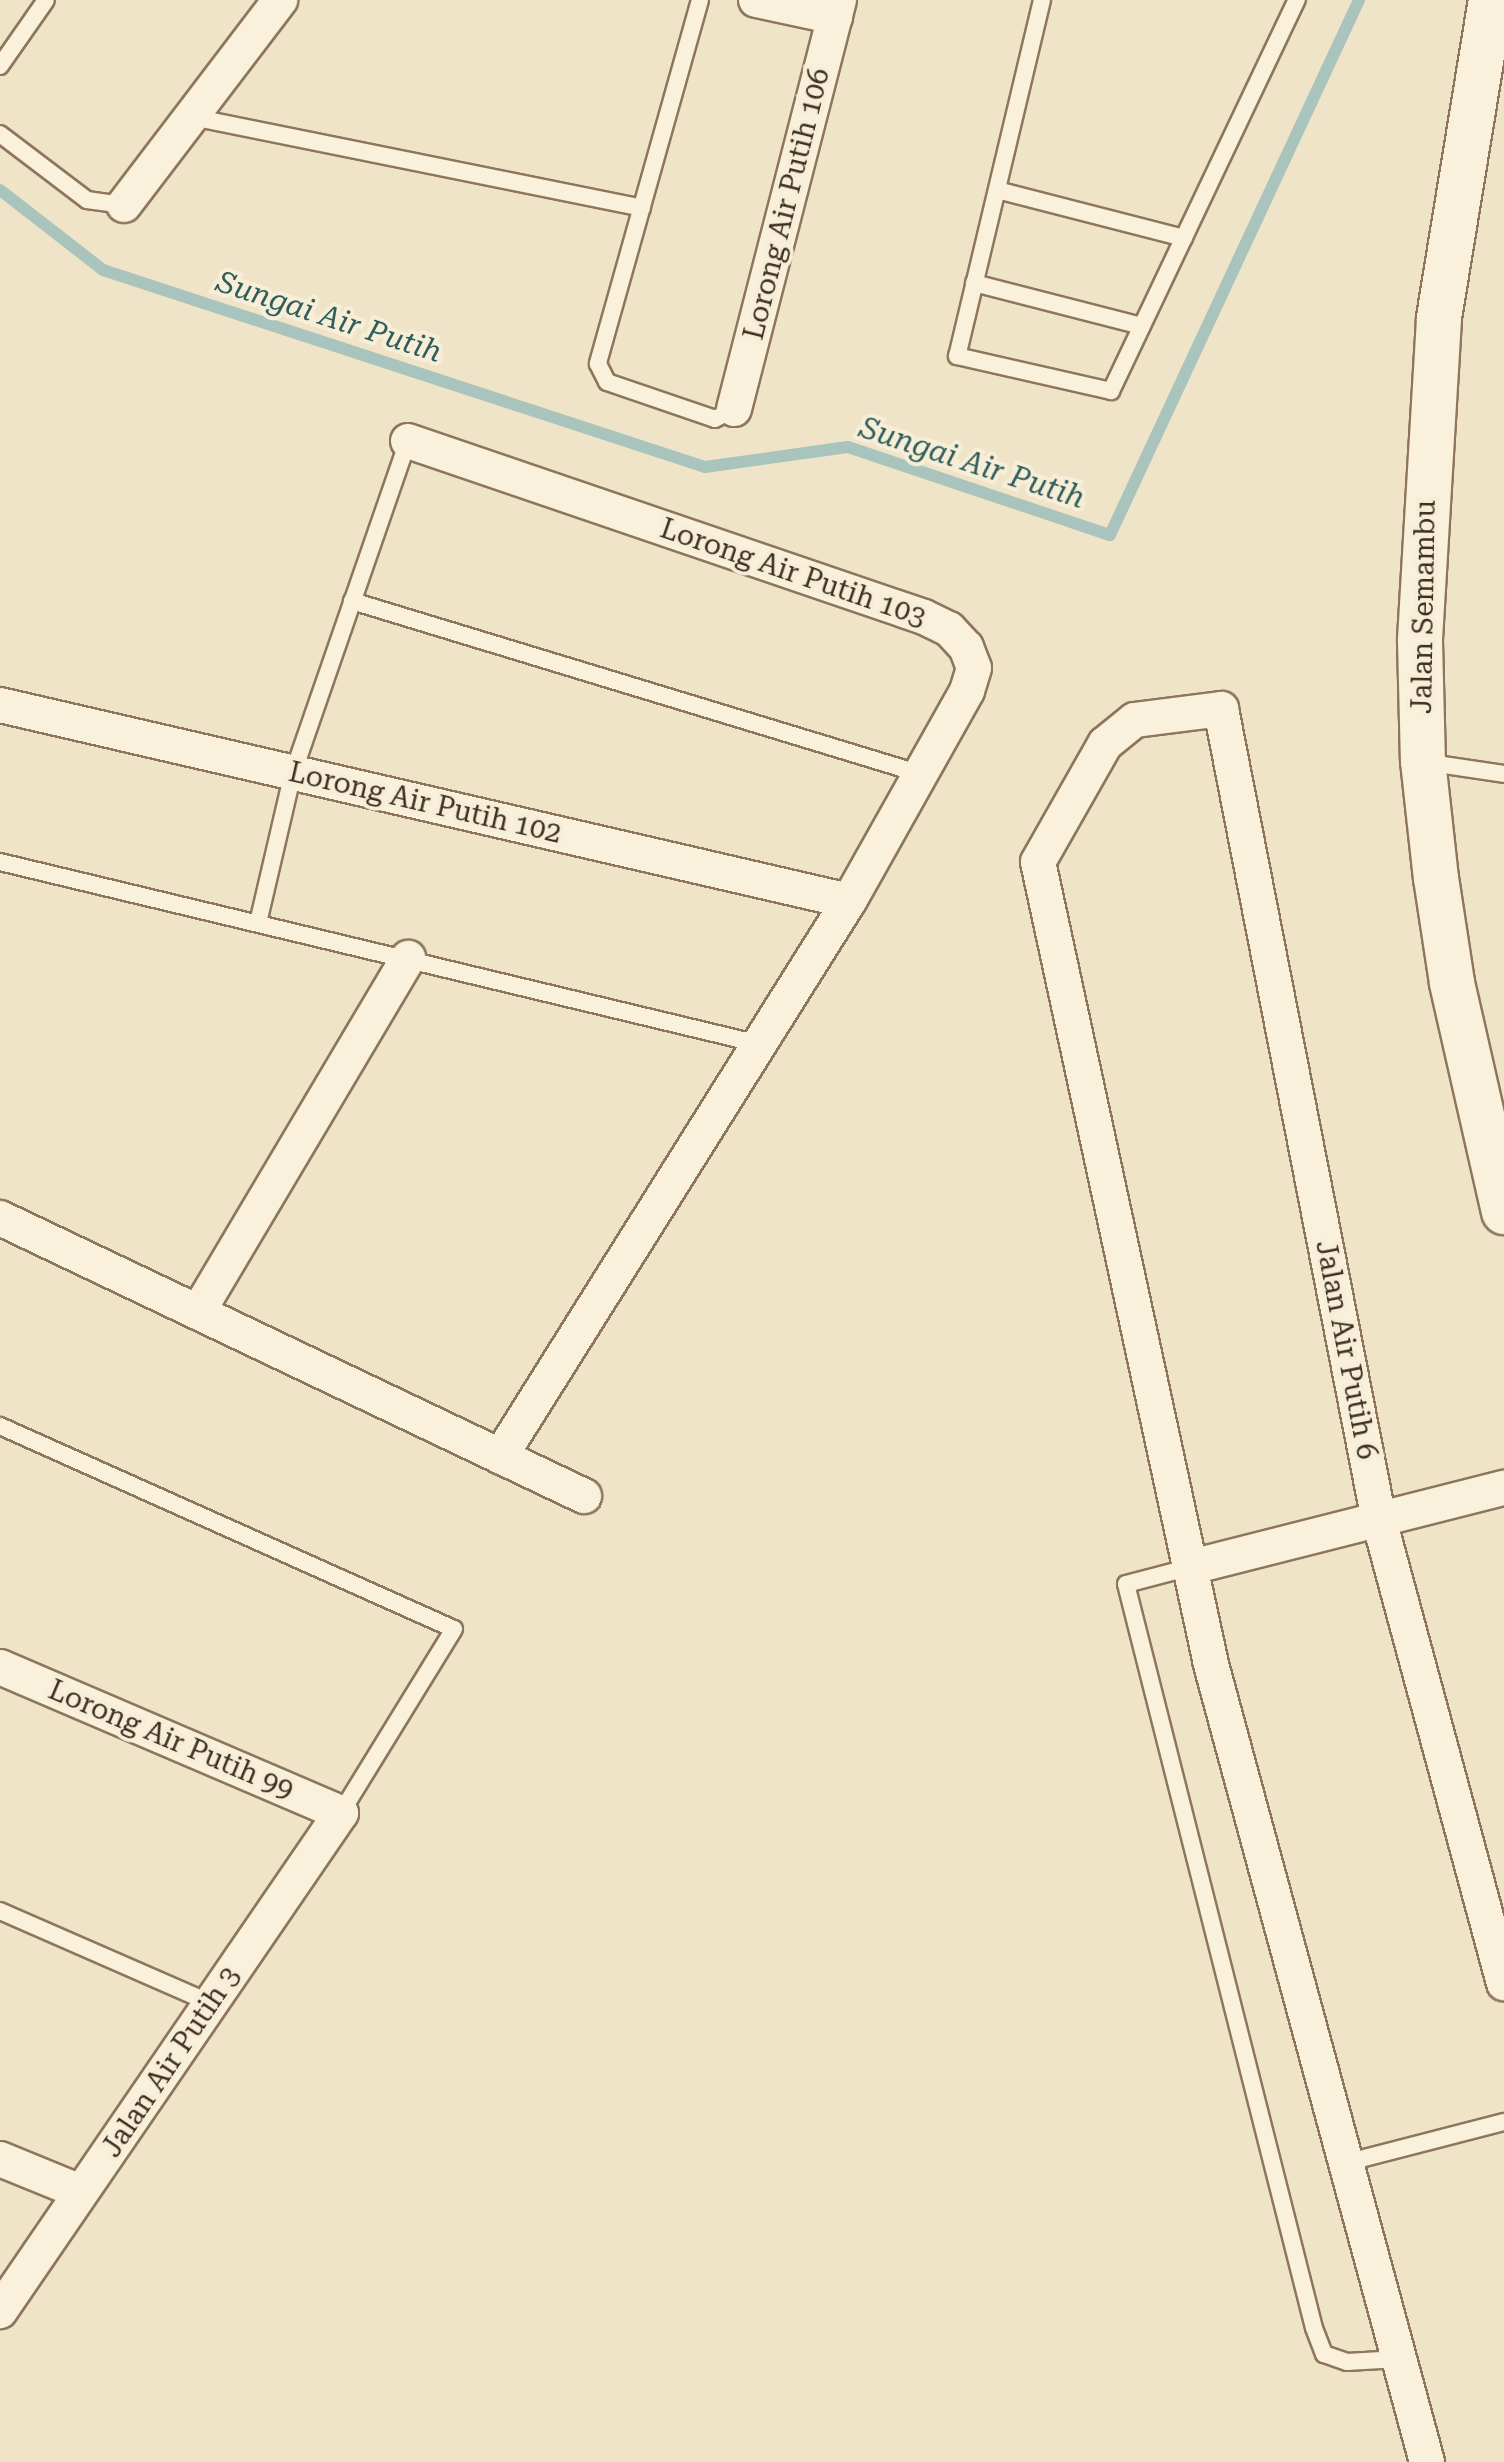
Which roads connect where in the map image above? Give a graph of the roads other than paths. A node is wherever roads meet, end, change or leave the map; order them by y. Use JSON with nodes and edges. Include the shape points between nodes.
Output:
{"nodes":[{"id":1,"x":46,"y":0,"type":"edge"},
{"id":2,"x":280,"y":0,"type":"edge"},
{"id":3,"x":700,"y":0,"type":"edge"},
{"id":4,"x":756,"y":0,"type":"edge"},
{"id":5,"x":1042,"y":0,"type":"edge"},
{"id":6,"x":1297,"y":0,"type":"edge"},
{"id":7,"x":1491,"y":0,"type":"edge"},
{"id":8,"x":837,"y":9,"type":"edge"},
{"id":9,"x":0,"y":66,"type":"edge"},
{"id":10,"x":192,"y":117,"type":"junction"},
{"id":11,"x":0,"y":134,"type":"edge"},
{"id":12,"x":997,"y":190,"type":"junction"},
{"id":13,"x":124,"y":205,"type":"joint"},
{"id":14,"x":642,"y":208,"type":"junction"},
{"id":15,"x":1184,"y":238,"type":"junction"},
{"id":16,"x":974,"y":283,"type":"junction"},
{"id":17,"x":1142,"y":326,"type":"junction"},
{"id":18,"x":734,"y":409,"type":"joint"},
{"id":19,"x":408,"y":441,"type":"joint"},
{"id":20,"x":352,"y":601,"type":"junction"},
{"id":21,"x":0,"y":705,"type":"edge"},
{"id":22,"x":1423,"y":761,"type":"junction"},
{"id":23,"x":293,"y":773,"type":"junction"},
{"id":24,"x":921,"y":774,"type":"junction"},
{"id":25,"x":1504,"y":774,"type":"edge"},
{"id":26,"x":0,"y":862,"type":"edge"},
{"id":27,"x":849,"y":901,"type":"junction"},
{"id":28,"x":258,"y":923,"type":"junction"},
{"id":29,"x":408,"y":958,"type":"junction"},
{"id":30,"x":759,"y":1044,"type":"junction"},
{"id":31,"x":1504,"y":1212,"type":"edge"},
{"id":32,"x":0,"y":1218,"type":"edge"},
{"id":33,"x":198,"y":1312,"type":"junction"},
{"id":34,"x":0,"y":1426,"type":"edge"},
{"id":35,"x":500,"y":1457,"type":"junction"},
{"id":36,"x":1504,"y":1488,"type":"edge"},
{"id":37,"x":584,"y":1496,"type":"dead end"},
{"id":38,"x":1379,"y":1520,"type":"junction"},
{"id":39,"x":1191,"y":1567,"type":"junction"},
{"id":40,"x":0,"y":1667,"type":"edge"},
{"id":41,"x":341,"y":1813,"type":"junction"},
{"id":42,"x":0,"y":1911,"type":"edge"},
{"id":43,"x":1504,"y":1983,"type":"edge"},
{"id":44,"x":211,"y":2003,"type":"junction"},
{"id":45,"x":1504,"y":2122,"type":"edge"},
{"id":46,"x":0,"y":2159,"type":"edge"},
{"id":47,"x":1345,"y":2163,"type":"junction"},
{"id":48,"x":81,"y":2192,"type":"junction"},
{"id":49,"x":0,"y":2311,"type":"edge"},
{"id":50,"x":1399,"y":2359,"type":"junction"},
{"id":51,"x":1425,"y":2459,"type":"edge"}],
"edges":[{"from":1,"to":9,"type":"lane"},
{"from":2,"to":10,"type":"street"},
{"from":3,"to":14,"type":"lane"},
{"from":4,"to":8,"type":"street"},
{"from":5,"to":12,"type":"lane"},
{"from":6,"to":15,"type":"lane"},
{"from":7,"to":22,"type":"main road","name":"Jalan Semambu","via":[[1439,319],[1423,543]]},
{"from":8,"to":18,"type":"street","name":"Lorong Air Putih 106"},
{"from":10,"to":13,"type":"street"},
{"from":10,"to":14,"type":"lane"},
{"from":11,"to":13,"type":"lane","via":[[87,200]]},
{"from":12,"to":15,"type":"lane"},
{"from":12,"to":16,"type":"lane"},
{"from":14,"to":18,"type":"lane","via":[[598,364],[607,382],[715,419]]},
{"from":15,"to":17,"type":"lane"},
{"from":16,"to":17,"type":"lane"},
{"from":16,"to":17,"type":"lane","via":[[957,356],[1111,391]]},
{"from":19,"to":20,"type":"lane"},
{"from":19,"to":24,"type":"street","name":"Lorong Air Putih 103","via":[[949,629],[966,647],[974,668],[967,691]]},
{"from":20,"to":23,"type":"lane"},
{"from":20,"to":24,"type":"lane"},
{"from":21,"to":23,"type":"street","name":"Lorong Air Putih 102"},
{"from":22,"to":25,"type":"lane"},
{"from":22,"to":31,"type":"main road","name":"Jalan Semambu","via":[[1452,983]]},
{"from":23,"to":27,"type":"street","name":"Lorong Air Putih 102"},
{"from":23,"to":28,"type":"lane"},
{"from":24,"to":27,"type":"street","name":"Lorong Air Putih 103"},
{"from":26,"to":28,"type":"lane"},
{"from":27,"to":30,"type":"street","name":"Lorong Air Putih 103"},
{"from":28,"to":29,"type":"lane"},
{"from":29,"to":30,"type":"lane"},
{"from":29,"to":33,"type":"street"},
{"from":30,"to":35,"type":"street","name":"Lorong Air Putih 103"},
{"from":32,"to":33,"type":"street"},
{"from":33,"to":35,"type":"street"},
{"from":34,"to":41,"type":"lane","via":[[454,1629]]},
{"from":35,"to":37,"type":"street"},
{"from":36,"to":38,"type":"street"},
{"from":38,"to":39,"type":"street"},
{"from":38,"to":39,"type":"street","name":"Jalan Air Putih 6","via":[[1221,709],[1135,720],[1105,744],[1038,862]]},
{"from":38,"to":43,"type":"street","name":"Jalan Air Putih 6"},
{"from":39,"to":47,"type":"street","via":[[1211,1664]]},
{"from":39,"to":50,"type":"lane","via":[[1126,1584],[1314,2328],[1324,2354],[1347,2362]]},
{"from":40,"to":41,"type":"street","name":"Lorong Air Putih 99"},
{"from":41,"to":44,"type":"street","name":"Jalan Air Putih 3"},
{"from":42,"to":44,"type":"lane"},
{"from":44,"to":48,"type":"street","name":"Jalan Air Putih 3"},
{"from":45,"to":47,"type":"lane"},
{"from":46,"to":48,"type":"street"},
{"from":47,"to":50,"type":"street"},
{"from":48,"to":49,"type":"street","name":"Jalan Air Putih 3"},
{"from":50,"to":51,"type":"street"}]}
